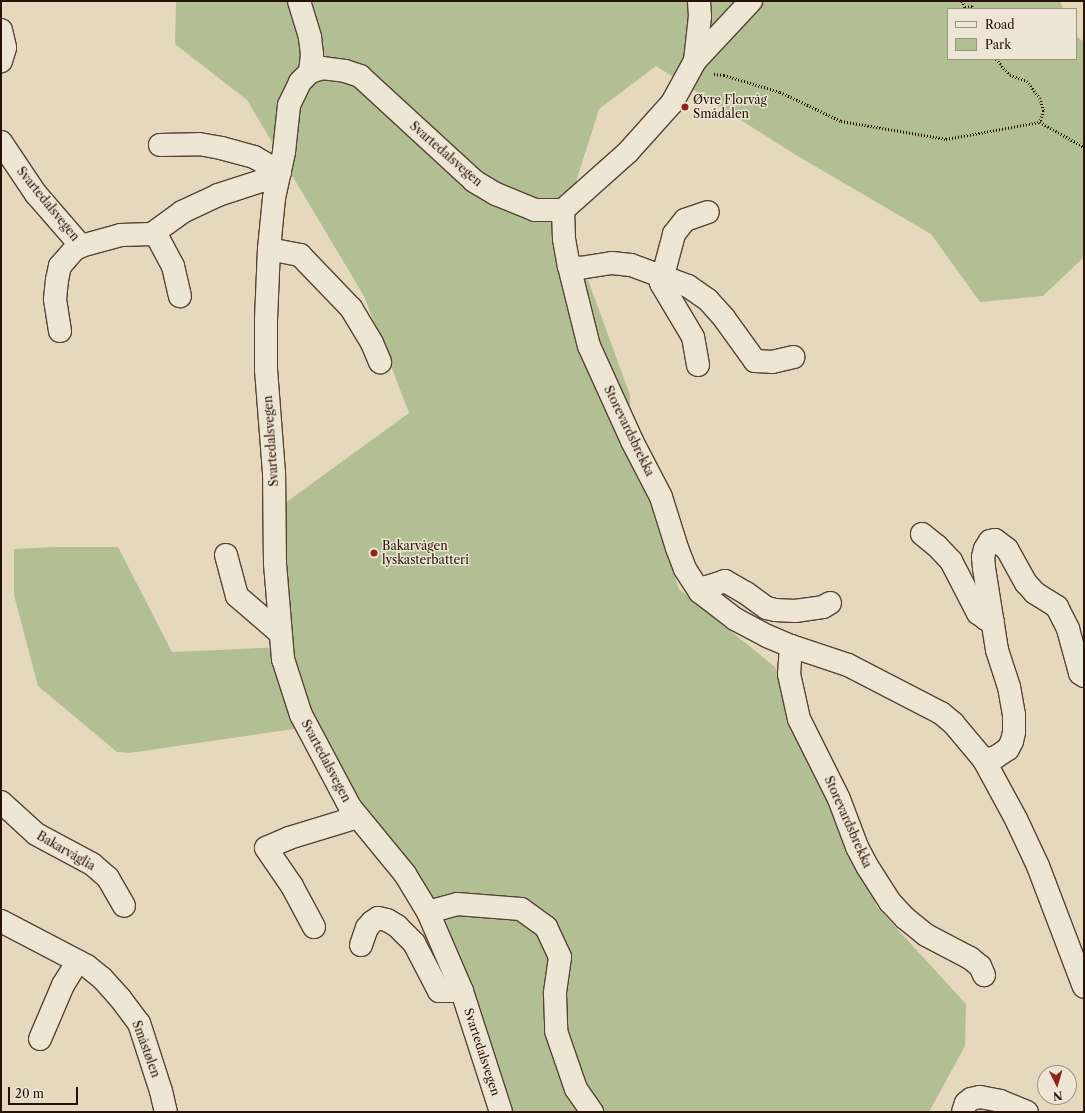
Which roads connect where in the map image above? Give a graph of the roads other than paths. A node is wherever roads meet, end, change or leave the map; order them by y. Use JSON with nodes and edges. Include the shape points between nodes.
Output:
{"nodes":[{"id":1,"x":299,"y":1,"type":"edge"},
{"id":2,"x":699,"y":1,"type":"edge"},
{"id":3,"x":751,"y":1,"type":"edge"},
{"id":4,"x":1,"y":30,"type":"edge"},
{"id":5,"x":1,"y":61,"type":"edge"},
{"id":6,"x":692,"y":66,"type":"junction"},
{"id":7,"x":310,"y":72,"type":"junction"},
{"id":8,"x":1,"y":142,"type":"edge"},
{"id":9,"x":160,"y":146,"type":"dead end"},
{"id":10,"x":280,"y":172,"type":"junction"},
{"id":11,"x":563,"y":210,"type":"junction"},
{"id":12,"x":708,"y":212,"type":"dead end"},
{"id":13,"x":152,"y":234,"type":"junction"},
{"id":14,"x":81,"y":246,"type":"junction"},
{"id":15,"x":268,"y":250,"type":"junction"},
{"id":16,"x":569,"y":266,"type":"junction"},
{"id":17,"x":661,"y":275,"type":"junction"},
{"id":18,"x":180,"y":296,"type":"dead end"},
{"id":19,"x":60,"y":331,"type":"dead end"},
{"id":20,"x":793,"y":357,"type":"dead end"},
{"id":21,"x":380,"y":362,"type":"dead end"},
{"id":22,"x":698,"y":365,"type":"dead end"},
{"id":23,"x":922,"y":534,"type":"dead end"},
{"id":24,"x":226,"y":555,"type":"dead end"},
{"id":25,"x":700,"y":592,"type":"junction"},
{"id":26,"x":830,"y":603,"type":"dead end"},
{"id":27,"x":993,"y":621,"type":"junction"},
{"id":28,"x":280,"y":633,"type":"junction"},
{"id":29,"x":791,"y":646,"type":"junction"},
{"id":30,"x":1084,"y":676,"type":"edge"},
{"id":31,"x":984,"y":760,"type":"junction"},
{"id":32,"x":1,"y":802,"type":"edge"},
{"id":33,"x":358,"y":817,"type":"junction"},
{"id":34,"x":124,"y":906,"type":"dead end"},
{"id":35,"x":428,"y":912,"type":"junction"},
{"id":36,"x":1,"y":921,"type":"edge"},
{"id":37,"x":314,"y":927,"type":"dead end"},
{"id":38,"x":361,"y":945,"type":"dead end"},
{"id":39,"x":78,"y":961,"type":"junction"},
{"id":40,"x":984,"y":975,"type":"dead end"},
{"id":41,"x":1084,"y":987,"type":"edge"},
{"id":42,"x":462,"y":991,"type":"junction"},
{"id":43,"x":40,"y":1039,"type":"dead end"},
{"id":44,"x":166,"y":1112,"type":"edge"},
{"id":45,"x":502,"y":1112,"type":"edge"},
{"id":46,"x":592,"y":1112,"type":"edge"},
{"id":47,"x":963,"y":1112,"type":"edge"},
{"id":48,"x":1027,"y":1112,"type":"edge"}],
"edges":[{"from":1,"to":7,"type":"street","via":[[310,38]]},
{"from":2,"to":6,"type":"street","via":[[700,16]]},
{"from":3,"to":6,"type":"street"},
{"from":4,"to":5,"type":"street","via":[[5,48]]},
{"from":6,"to":11,"type":"street","via":[[672,103],[628,152]]},
{"from":7,"to":10,"type":"street","name":"Svartedalsvegen","via":[[300,82],[289,105]]},
{"from":7,"to":11,"type":"street","name":"Svartedalsvegen","via":[[322,68],[345,70],[360,76],[474,181],[520,205],[547,211]]},
{"from":8,"to":14,"type":"street","name":"Svartedalsvegen","via":[[36,194]]},
{"from":9,"to":10,"type":"street","via":[[199,144],[221,148],[254,157]]},
{"from":10,"to":13,"type":"street","via":[[218,195],[182,212]]},
{"from":10,"to":15,"type":"street","name":"Svartedalsvegen"},
{"from":11,"to":16,"type":"street","name":"Storevardsbrekka","via":[[564,239]]},
{"from":12,"to":17,"type":"street","via":[[693,216],[681,224],[674,234]]},
{"from":13,"to":14,"type":"street","name":"Svartedalsvegen","via":[[121,235]]},
{"from":13,"to":18,"type":"street","via":[[164,245]]},
{"from":14,"to":19,"type":"street","name":"Svartedalsvegen","via":[[60,266],[55,299]]},
{"from":15,"to":21,"type":"street","via":[[300,255],[351,308]]},
{"from":15,"to":28,"type":"street","name":"Svartedalsvegen","via":[[266,370],[274,473],[275,564]]},
{"from":16,"to":17,"type":"street","via":[[580,268],[622,264]]},
{"from":16,"to":25,"type":"street","name":"Storevardsbrekka","via":[[589,346],[632,441],[661,497],[680,555]]},
{"from":17,"to":20,"type":"street","via":[[688,286],[708,300],[756,361],[772,362]]},
{"from":17,"to":22,"type":"street","via":[[661,283],[693,337]]},
{"from":23,"to":27,"type":"street","via":[[951,560],[978,613]]},
{"from":24,"to":28,"type":"street","via":[[237,596]]},
{"from":25,"to":26,"type":"street","via":[[707,586],[725,581],[767,608],[775,610],[795,611],[824,607]]},
{"from":25,"to":29,"type":"street","name":"Storevardsbrekka","via":[[735,619]]},
{"from":27,"to":30,"type":"street","via":[[983,557],[985,548],[990,541],[995,540],[1007,548],[1026,583],[1035,593],[1057,607],[1068,629],[1080,673]]},
{"from":27,"to":31,"type":"street","via":[[997,650],[1009,687],[1014,732],[1008,748],[996,757]]},
{"from":28,"to":33,"type":"street","name":"Svartedalsvegen","via":[[287,675],[301,715],[350,807]]},
{"from":29,"to":31,"type":"street","name":"Storevardsbrekka","via":[[848,665],[941,713],[953,723]]},
{"from":29,"to":40,"type":"street","name":"Storevardsbrekka","via":[[789,674],[799,719],[839,799],[867,866],[890,902],[905,918],[926,935],[970,958],[980,966]]},
{"from":31,"to":41,"type":"street","name":"Storevardsbrekka","via":[[1038,866]]},
{"from":32,"to":34,"type":"street","name":"Bakarvåglia","via":[[36,834],[92,864],[108,878]]},
{"from":33,"to":35,"type":"street","name":"Svartedalsvegen","via":[[405,874]]},
{"from":33,"to":37,"type":"street","name":"Svartedalsvegen","via":[[289,838],[266,848],[292,886]]},
{"from":35,"to":42,"type":"street","name":"Svartedalsvegen"},
{"from":35,"to":46,"type":"street","via":[[457,904],[521,909],[546,927],[560,957],[555,994],[556,1032],[576,1089]]},
{"from":36,"to":39,"type":"street","name":"Småstølen"},
{"from":38,"to":42,"type":"street","via":[[372,922],[378,918],[387,920],[414,943],[439,991]]},
{"from":39,"to":43,"type":"street","via":[[63,985]]},
{"from":39,"to":44,"type":"street","name":"Småstølen","via":[[102,978],[139,1023]]},
{"from":42,"to":45,"type":"street","name":"Svartedalsvegen"},
{"from":47,"to":48,"type":"street","via":[[971,1098],[980,1097],[1000,1101]]}]}
